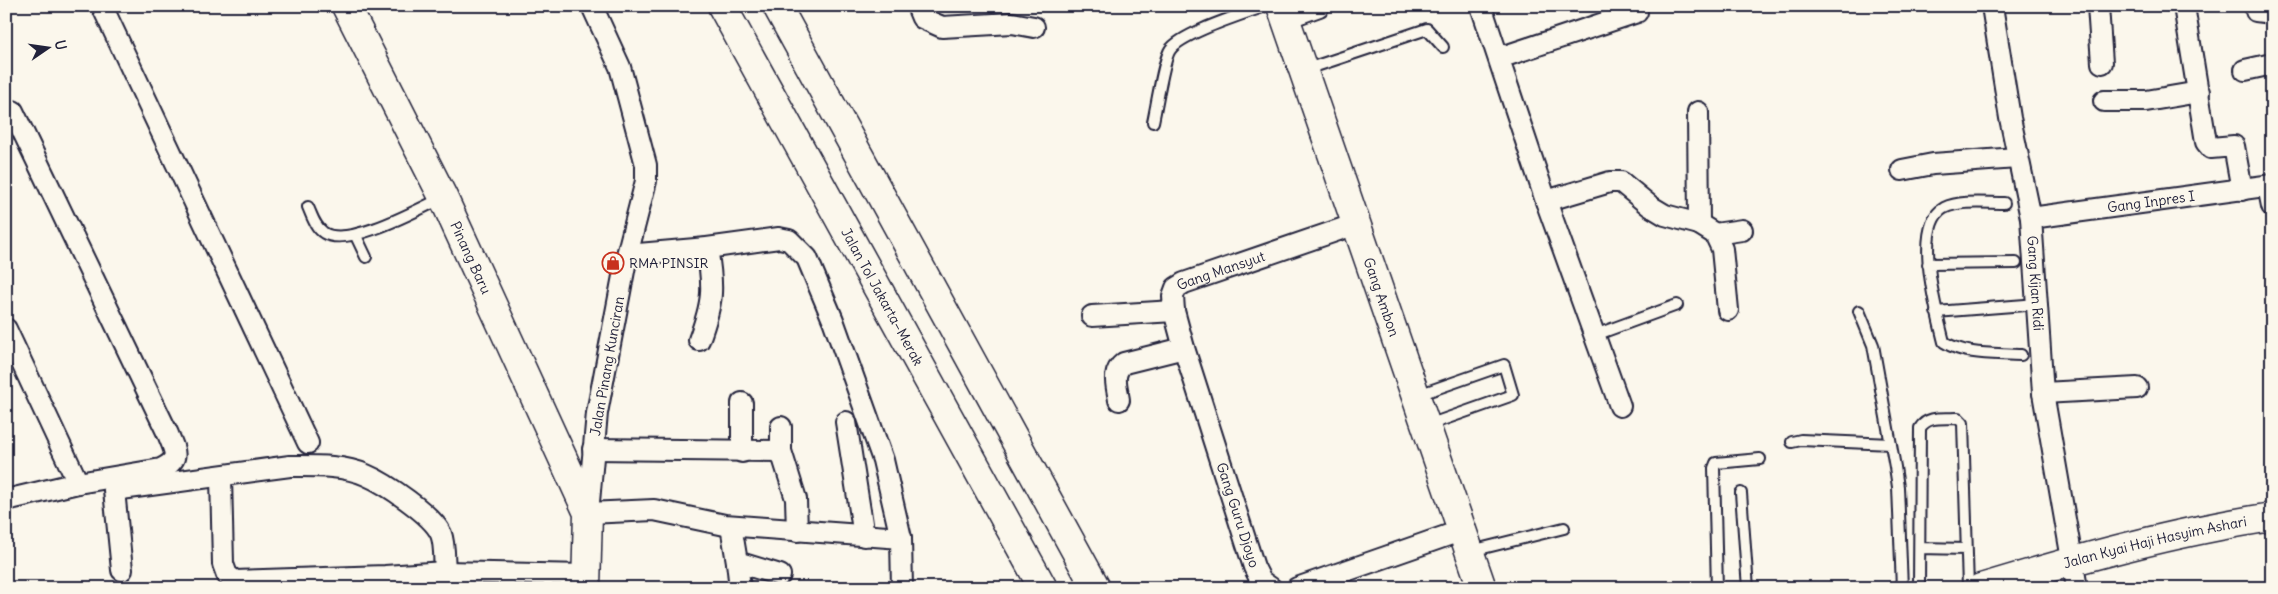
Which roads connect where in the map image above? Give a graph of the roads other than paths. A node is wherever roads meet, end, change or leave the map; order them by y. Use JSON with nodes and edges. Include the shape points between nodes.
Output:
{"nodes":[{"id":1,"x":102,"y":6,"type":"edge"},
{"id":2,"x":346,"y":6,"type":"edge"},
{"id":3,"x":592,"y":6,"type":"edge"},
{"id":4,"x":722,"y":6,"type":"edge"},
{"id":5,"x":777,"y":6,"type":"edge"},
{"id":6,"x":917,"y":6,"type":"edge"},
{"id":7,"x":1320,"y":6,"type":"edge"},
{"id":8,"x":1481,"y":6,"type":"edge"},
{"id":9,"x":1992,"y":6,"type":"edge"},
{"id":10,"x":2098,"y":6,"type":"edge"},
{"id":11,"x":2184,"y":6,"type":"edge"},
{"id":12,"x":2255,"y":6,"type":"edge"},
{"id":13,"x":1277,"y":10,"type":"edge"},
{"id":14,"x":1637,"y":12,"type":"dead end"},
{"id":15,"x":2272,"y":14,"type":"edge"},
{"id":16,"x":1034,"y":27,"type":"dead end"},
{"id":17,"x":1443,"y":47,"type":"dead end"},
{"id":18,"x":1498,"y":58,"type":"junction"},
{"id":19,"x":2102,"y":63,"type":"dead end"},
{"id":20,"x":2272,"y":64,"type":"edge"},
{"id":21,"x":1303,"y":70,"type":"junction"},
{"id":22,"x":2245,"y":70,"type":"dead end"},
{"id":23,"x":2199,"y":92,"type":"junction"},
{"id":24,"x":2104,"y":101,"type":"dead end"},
{"id":25,"x":13,"y":111,"type":"dead end"},
{"id":26,"x":1698,"y":112,"type":"dead end"},
{"id":27,"x":1153,"y":122,"type":"dead end"},
{"id":28,"x":2018,"y":158,"type":"junction"},
{"id":29,"x":1902,"y":170,"type":"dead end"},
{"id":30,"x":2270,"y":186,"type":"edge"},
{"id":31,"x":2242,"y":190,"type":"junction"},
{"id":32,"x":442,"y":197,"type":"junction"},
{"id":33,"x":1546,"y":200,"type":"junction"},
{"id":34,"x":2004,"y":203,"type":"dead end"},
{"id":35,"x":2272,"y":206,"type":"edge"},
{"id":36,"x":308,"y":207,"type":"dead end"},
{"id":37,"x":2031,"y":218,"type":"junction"},
{"id":38,"x":1356,"y":224,"type":"junction"},
{"id":39,"x":1707,"y":229,"type":"junction"},
{"id":40,"x":1742,"y":230,"type":"dead end"},
{"id":41,"x":356,"y":236,"type":"junction"},
{"id":42,"x":707,"y":248,"type":"junction"},
{"id":43,"x":627,"y":255,"type":"junction"},
{"id":44,"x":366,"y":257,"type":"dead end"},
{"id":45,"x":2016,"y":263,"type":"dead end"},
{"id":46,"x":1928,"y":264,"type":"junction"},
{"id":47,"x":2038,"y":304,"type":"junction"},
{"id":48,"x":1677,"y":305,"type":"dead end"},
{"id":49,"x":1174,"y":310,"type":"junction"},
{"id":50,"x":1728,"y":310,"type":"dead end"},
{"id":51,"x":1860,"y":311,"type":"dead end"},
{"id":52,"x":1936,"y":312,"type":"junction"},
{"id":53,"x":1092,"y":316,"type":"dead end"},
{"id":54,"x":6,"y":329,"type":"edge"},
{"id":55,"x":1595,"y":335,"type":"junction"},
{"id":56,"x":699,"y":340,"type":"dead end"},
{"id":57,"x":1184,"y":348,"type":"junction"},
{"id":58,"x":2022,"y":355,"type":"dead end"},
{"id":59,"x":2137,"y":388,"type":"dead end"},
{"id":60,"x":2043,"y":393,"type":"junction"},
{"id":61,"x":1417,"y":395,"type":"junction"},
{"id":62,"x":1119,"y":400,"type":"dead end"},
{"id":63,"x":742,"y":403,"type":"dead end"},
{"id":64,"x":1620,"y":406,"type":"dead end"},
{"id":65,"x":846,"y":422,"type":"dead end"},
{"id":66,"x":1427,"y":425,"type":"junction"},
{"id":67,"x":781,"y":427,"type":"dead end"},
{"id":68,"x":1213,"y":438,"type":"joint"},
{"id":69,"x":1792,"y":442,"type":"dead end"},
{"id":70,"x":308,"y":443,"type":"dead end"},
{"id":71,"x":1891,"y":444,"type":"junction"},
{"id":72,"x":593,"y":449,"type":"junction"},
{"id":73,"x":742,"y":452,"type":"junction"},
{"id":74,"x":781,"y":452,"type":"junction"},
{"id":75,"x":1760,"y":459,"type":"dead end"},
{"id":76,"x":221,"y":476,"type":"junction"},
{"id":77,"x":78,"y":483,"type":"junction"},
{"id":78,"x":1741,"y":493,"type":"dead end"},
{"id":79,"x":6,"y":500,"type":"edge"},
{"id":80,"x":588,"y":513,"type":"junction"},
{"id":81,"x":2272,"y":517,"type":"edge"},
{"id":82,"x":731,"y":526,"type":"junction"},
{"id":83,"x":1564,"y":528,"type":"dead end"},
{"id":84,"x":797,"y":531,"type":"junction"},
{"id":85,"x":864,"y":536,"type":"junction"},
{"id":86,"x":900,"y":538,"type":"junction"},
{"id":87,"x":1467,"y":541,"type":"junction"},
{"id":88,"x":1920,"y":548,"type":"junction"},
{"id":89,"x":1967,"y":548,"type":"junction"},
{"id":90,"x":737,"y":562,"type":"junction"},
{"id":91,"x":122,"y":570,"type":"dead end"},
{"id":92,"x":445,"y":572,"type":"junction"},
{"id":93,"x":780,"y":575,"type":"dead end"},
{"id":94,"x":2075,"y":575,"type":"edge"},
{"id":95,"x":586,"y":581,"type":"edge"},
{"id":96,"x":1994,"y":586,"type":"edge"},
{"id":97,"x":740,"y":588,"type":"edge"},
{"id":98,"x":902,"y":588,"type":"edge"},
{"id":99,"x":1044,"y":588,"type":"edge"},
{"id":100,"x":1096,"y":588,"type":"edge"},
{"id":101,"x":1271,"y":588,"type":"edge"},
{"id":102,"x":1297,"y":588,"type":"edge"},
{"id":103,"x":1482,"y":588,"type":"edge"},
{"id":104,"x":1717,"y":588,"type":"edge"},
{"id":105,"x":1748,"y":588,"type":"edge"},
{"id":106,"x":1902,"y":588,"type":"edge"},
{"id":107,"x":1919,"y":588,"type":"edge"},
{"id":108,"x":1968,"y":588,"type":"edge"}],
"edges":[{"from":1,"to":70,"type":"street"},
{"from":2,"to":32,"type":"main road","name":"Pinang Baru"},
{"from":3,"to":43,"type":"street","name":"Jalan Pinang Kunciran","via":[[620,66],[646,165],[646,181]]},
{"from":4,"to":99,"type":"main road","name":"Jalan Tol Jakarta–Merak"},
{"from":5,"to":100,"type":"main road"},
{"from":6,"to":16,"type":"street","via":[[922,18],[942,27],[1012,23]]},
{"from":7,"to":13,"type":"street"},
{"from":8,"to":18,"type":"street"},
{"from":9,"to":28,"type":"street","name":"Gang Kijan Ridi"},
{"from":10,"to":19,"type":"street"},
{"from":11,"to":23,"type":"street"},
{"from":12,"to":15,"type":"street","via":[[2256,12]]},
{"from":13,"to":21,"type":"main road","name":"Gang Ambon"},
{"from":13,"to":27,"type":"lane","via":[[1198,32],[1180,41],[1169,51]]},
{"from":14,"to":18,"type":"street"},
{"from":17,"to":21,"type":"lane","via":[[1427,29]]},
{"from":18,"to":33,"type":"street"},
{"from":20,"to":22,"type":"street"},
{"from":21,"to":38,"type":"main road","name":"Gang Ambon"},
{"from":23,"to":24,"type":"street","via":[[2146,101]]},
{"from":23,"to":31,"type":"street","via":[[2206,142],[2211,148],[2234,146]]},
{"from":25,"to":77,"type":"street","via":[[175,452],[171,464],[161,469]]},
{"from":26,"to":39,"type":"street"},
{"from":28,"to":29,"type":"street","via":[[1933,164]]},
{"from":28,"to":37,"type":"street","name":"Gang Kijan Ridi"},
{"from":30,"to":31,"type":"street","name":"Gang Inpres I"},
{"from":30,"to":35,"type":"street"},
{"from":31,"to":37,"type":"street","name":"Gang Inpres I"},
{"from":32,"to":41,"type":"lane"},
{"from":32,"to":80,"type":"main road","name":"Pinang Baru"},
{"from":33,"to":39,"type":"street","via":[[1610,182],[1621,182],[1665,215]]},
{"from":33,"to":55,"type":"street"},
{"from":34,"to":46,"type":"lane","via":[[1964,204],[1946,207],[1936,214],[1930,224]]},
{"from":36,"to":41,"type":"lane","via":[[324,233],[338,238]]},
{"from":37,"to":47,"type":"street","name":"Gang Kijan Ridi"},
{"from":38,"to":49,"type":"street","name":"Gang Mansyut","via":[[1184,283],[1172,296]]},
{"from":38,"to":61,"type":"main road","name":"Gang Ambon"},
{"from":39,"to":40,"type":"street"},
{"from":39,"to":50,"type":"street","via":[[1722,249]]},
{"from":41,"to":44,"type":"lane"},
{"from":42,"to":43,"type":"street"},
{"from":42,"to":56,"type":"street","via":[[712,278],[711,308]]},
{"from":42,"to":86,"type":"street","via":[[779,238],[789,240],[807,258],[833,320],[883,460]]},
{"from":43,"to":72,"type":"street","name":"Jalan Pinang Kunciran","via":[[597,409]]},
{"from":45,"to":46,"type":"lane"},
{"from":46,"to":52,"type":"lane"},
{"from":47,"to":52,"type":"lane"},
{"from":47,"to":60,"type":"street","name":"Gang Kijan Ridi"},
{"from":48,"to":55,"type":"lane"},
{"from":49,"to":53,"type":"street"},
{"from":49,"to":57,"type":"street","name":"Gang Mansyut"},
{"from":51,"to":71,"type":"lane","via":[[1873,345]]},
{"from":52,"to":58,"type":"lane","via":[[1944,342],[1955,349]]},
{"from":54,"to":77,"type":"street"},
{"from":55,"to":64,"type":"street"},
{"from":57,"to":62,"type":"street","via":[[1124,363],[1115,374]]},
{"from":57,"to":68,"type":"street","name":"Gang Mansyut"},
{"from":59,"to":60,"type":"street"},
{"from":60,"to":94,"type":"street","name":"Gang Kijan Ridi"},
{"from":61,"to":66,"type":"main road","name":"Gang Ambon"},
{"from":61,"to":66,"type":"lane","via":[[1504,365],[1513,395]]},
{"from":63,"to":73,"type":"street"},
{"from":65,"to":85,"type":"street"},
{"from":66,"to":87,"type":"main road","name":"Gang Ambon"},
{"from":67,"to":74,"type":"street"},
{"from":68,"to":101,"type":"street","name":"Gang Guru Djoyo","via":[[1254,567],[1261,581]]},
{"from":69,"to":71,"type":"lane"},
{"from":71,"to":106,"type":"lane","via":[[1898,487]]},
{"from":72,"to":73,"type":"street"},
{"from":72,"to":80,"type":"street","name":"Jalan Pinang Kunciran"},
{"from":73,"to":74,"type":"street"},
{"from":74,"to":84,"type":"street","via":[[796,499]]},
{"from":75,"to":104,"type":"lane","via":[[1716,463],[1714,468]]},
{"from":76,"to":91,"type":"street","via":[[114,490]]},
{"from":76,"to":92,"type":"street","via":[[290,466],[343,469],[366,475],[420,509],[441,534]]},
{"from":76,"to":92,"type":"street","via":[[223,564],[227,575],[235,581]]},
{"from":77,"to":79,"type":"street"},
{"from":78,"to":105,"type":"lane"},
{"from":80,"to":82,"type":"street","via":[[654,510]]},
{"from":80,"to":95,"type":"main road","name":"Jalan Pinang Kunciran"},
{"from":81,"to":94,"type":"main road","name":"Jalan Kyai Haji Hasyim Ashari","via":[[2150,541]]},
{"from":82,"to":84,"type":"street"},
{"from":82,"to":90,"type":"street"},
{"from":83,"to":87,"type":"lane"},
{"from":84,"to":85,"type":"street"},
{"from":85,"to":86,"type":"street"},
{"from":86,"to":98,"type":"street"},
{"from":87,"to":102,"type":"street"},
{"from":87,"to":103,"type":"main road","name":"Gang Ambon"},
{"from":88,"to":89,"type":"lane"},
{"from":88,"to":89,"type":"lane","via":[[1920,428],[1931,419],[1958,418],[1963,424]]},
{"from":88,"to":107,"type":"lane"},
{"from":89,"to":108,"type":"lane"},
{"from":90,"to":93,"type":"street"},
{"from":90,"to":97,"type":"street"},
{"from":92,"to":95,"type":"street"},
{"from":94,"to":96,"type":"main road","name":"Jalan Kyai Haji Hasyim Ashari"}]}
